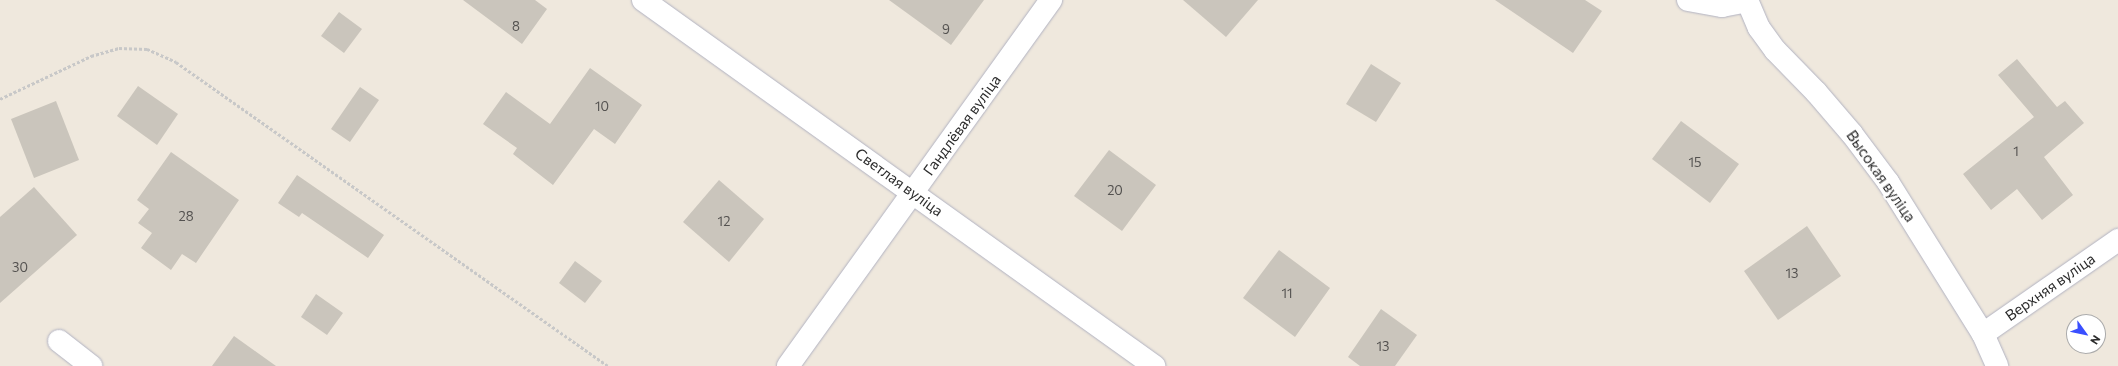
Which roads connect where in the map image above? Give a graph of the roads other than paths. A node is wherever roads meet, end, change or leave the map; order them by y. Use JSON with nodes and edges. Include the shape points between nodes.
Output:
{"nodes":[{"id":1,"x":643,"y":0,"type":"edge"},
{"id":2,"x":1051,"y":0,"type":"edge"},
{"id":3,"x":1688,"y":0,"type":"edge"},
{"id":4,"x":1747,"y":1,"type":"edge"},
{"id":5,"x":913,"y":192,"type":"junction"},
{"id":6,"x":2118,"y":240,"type":"edge"},
{"id":7,"x":1983,"y":334,"type":"junction"},
{"id":8,"x":59,"y":341,"type":"dead end"},
{"id":9,"x":91,"y":366,"type":"edge"},
{"id":10,"x":788,"y":366,"type":"edge"},
{"id":11,"x":1154,"y":366,"type":"edge"},
{"id":12,"x":1997,"y":366,"type":"edge"}],
"edges":[{"from":1,"to":5,"type":"street","name":"Светлая вуліца"},
{"from":2,"to":5,"type":"street","name":"Гандлёвая вуліца"},
{"from":3,"to":4,"type":"street","via":[[1722,6]]},
{"from":4,"to":7,"type":"street","name":"Высокая вуліца","via":[[1759,28],[1775,50],[1852,134],[1888,182]]},
{"from":5,"to":10,"type":"street","name":"Гандлёвая вуліца"},
{"from":5,"to":11,"type":"street","name":"Светлая вуліца"},
{"from":6,"to":7,"type":"street","name":"Верхняя вуліца"},
{"from":7,"to":12,"type":"street","name":"Высокая вуліца"},
{"from":8,"to":9,"type":"street"}]}
